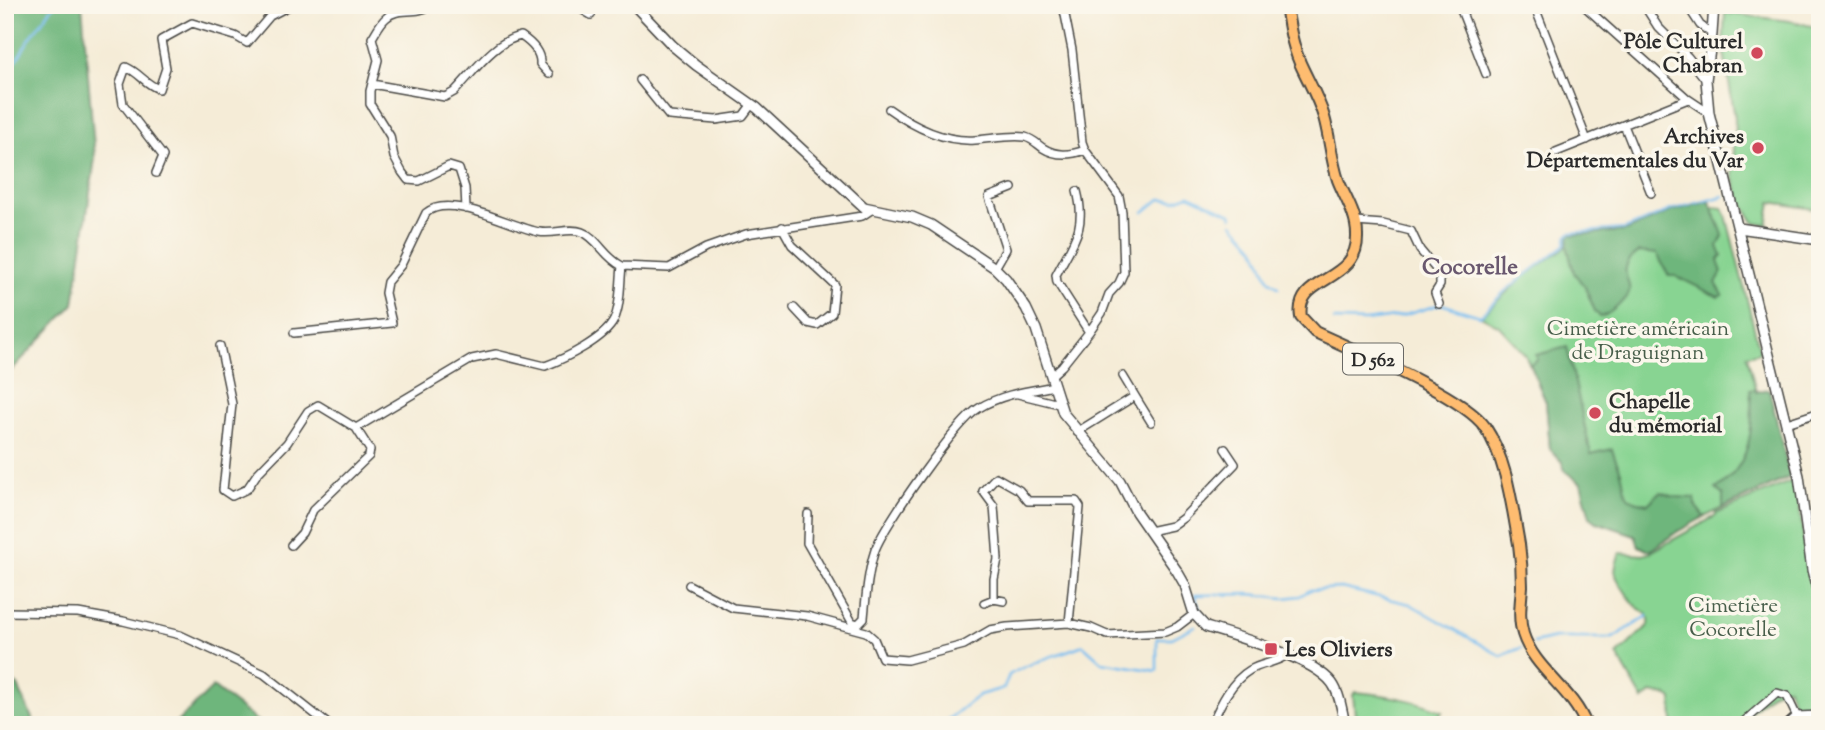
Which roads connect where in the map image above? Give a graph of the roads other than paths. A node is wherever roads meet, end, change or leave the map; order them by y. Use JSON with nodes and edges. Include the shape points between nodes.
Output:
{"nodes":[{"id":1,"x":291,"y":5,"type":"edge"},
{"id":2,"x":430,"y":5,"type":"edge"},
{"id":3,"x":574,"y":5,"type":"edge"},
{"id":4,"x":634,"y":5,"type":"edge"},
{"id":5,"x":1063,"y":5,"type":"edge"},
{"id":6,"x":1286,"y":5,"type":"edge"},
{"id":7,"x":1459,"y":5,"type":"edge"},
{"id":8,"x":1534,"y":5,"type":"edge"},
{"id":9,"x":1583,"y":5,"type":"edge"},
{"id":10,"x":1644,"y":5,"type":"edge"},
{"id":11,"x":1687,"y":5,"type":"edge"},
{"id":12,"x":1714,"y":5,"type":"edge"},
{"id":13,"x":591,"y":16,"type":"dead end"},
{"id":14,"x":1712,"y":34,"type":"junction"},
{"id":15,"x":549,"y":74,"type":"dead end"},
{"id":16,"x":1486,"y":74,"type":"dead end"},
{"id":17,"x":1706,"y":76,"type":"junction"},
{"id":18,"x":640,"y":80,"type":"dead end"},
{"id":19,"x":372,"y":84,"type":"junction"},
{"id":20,"x":1688,"y":99,"type":"junction"},
{"id":21,"x":752,"y":104,"type":"junction"},
{"id":22,"x":889,"y":109,"type":"dead end"},
{"id":23,"x":1709,"y":113,"type":"junction"},
{"id":24,"x":1624,"y":125,"type":"junction"},
{"id":25,"x":1587,"y":140,"type":"junction"},
{"id":26,"x":1085,"y":150,"type":"junction"},
{"id":27,"x":1556,"y":152,"type":"dead end"},
{"id":28,"x":156,"y":173,"type":"dead end"},
{"id":29,"x":1012,"y":188,"type":"dead end"},
{"id":30,"x":1077,"y":191,"type":"dead end"},
{"id":31,"x":1651,"y":193,"type":"dead end"},
{"id":32,"x":466,"y":209,"type":"junction"},
{"id":33,"x":871,"y":210,"type":"junction"},
{"id":34,"x":1356,"y":222,"type":"junction"},
{"id":35,"x":782,"y":227,"type":"junction"},
{"id":36,"x":1739,"y":228,"type":"junction"},
{"id":37,"x":1820,"y":240,"type":"edge"},
{"id":38,"x":622,"y":266,"type":"junction"},
{"id":39,"x":995,"y":268,"type":"junction"},
{"id":40,"x":1438,"y":303,"type":"dead end"},
{"id":41,"x":794,"y":308,"type":"dead end"},
{"id":42,"x":1090,"y":332,"type":"junction"},
{"id":43,"x":294,"y":333,"type":"dead end"},
{"id":44,"x":220,"y":346,"type":"dead end"},
{"id":45,"x":1052,"y":375,"type":"junction"},
{"id":46,"x":1123,"y":376,"type":"dead end"},
{"id":47,"x":1055,"y":386,"type":"junction"},
{"id":48,"x":1014,"y":393,"type":"junction"},
{"id":49,"x":1135,"y":396,"type":"junction"},
{"id":50,"x":1059,"y":404,"type":"junction"},
{"id":51,"x":1820,"y":412,"type":"edge"},
{"id":52,"x":1151,"y":422,"type":"dead end"},
{"id":53,"x":1787,"y":423,"type":"junction"},
{"id":54,"x":355,"y":428,"type":"junction"},
{"id":55,"x":1077,"y":432,"type":"junction"},
{"id":56,"x":1224,"y":449,"type":"dead end"},
{"id":57,"x":808,"y":513,"type":"dead end"},
{"id":58,"x":1149,"y":531,"type":"junction"},
{"id":59,"x":291,"y":545,"type":"dead end"},
{"id":60,"x":689,"y":585,"type":"dead end"},
{"id":61,"x":994,"y":599,"type":"junction"},
{"id":62,"x":1820,"y":600,"type":"edge"},
{"id":63,"x":1004,"y":601,"type":"dead end"},
{"id":64,"x":984,"y":603,"type":"dead end"},
{"id":65,"x":5,"y":612,"type":"edge"},
{"id":66,"x":1194,"y":614,"type":"junction"},
{"id":67,"x":1069,"y":623,"type":"junction"},
{"id":68,"x":1287,"y":655,"type":"junction"},
{"id":69,"x":1800,"y":716,"type":"junction"},
{"id":70,"x":1820,"y":716,"type":"edge"},
{"id":71,"x":329,"y":725,"type":"edge"},
{"id":72,"x":1211,"y":725,"type":"edge"},
{"id":73,"x":1345,"y":725,"type":"edge"},
{"id":74,"x":1586,"y":725,"type":"edge"},
{"id":75,"x":1740,"y":725,"type":"edge"},
{"id":76,"x":1788,"y":725,"type":"edge"}],
"edges":[{"from":1,"to":28,"type":"street","via":[[270,16],[247,43],[192,23],[161,40],[166,68],[159,89],[126,67],[120,84],[123,104],[163,156]]},
{"from":2,"to":19,"type":"street","via":[[413,12],[398,10],[386,17],[372,38],[378,60]]},
{"from":3,"to":13,"type":"street"},
{"from":4,"to":21,"type":"street","via":[[695,65]]},
{"from":5,"to":26,"type":"street"},
{"from":6,"to":34,"type":"main road","number":"D 562","via":[[1294,47],[1319,102],[1333,164]]},
{"from":7,"to":16,"type":"street"},
{"from":8,"to":25,"type":"street"},
{"from":9,"to":20,"type":"street"},
{"from":10,"to":17,"type":"street","via":[[1658,27]]},
{"from":11,"to":14,"type":"street"},
{"from":12,"to":14,"type":"street"},
{"from":14,"to":17,"type":"street"},
{"from":15,"to":19,"type":"street","via":[[537,51],[521,36],[499,45],[445,97]]},
{"from":17,"to":23,"type":"street"},
{"from":18,"to":21,"type":"street","via":[[669,116],[729,119],[743,116]]},
{"from":19,"to":32,"type":"street","via":[[370,104],[390,136],[394,157],[408,180],[449,166],[458,169]]},
{"from":20,"to":23,"type":"street"},
{"from":20,"to":24,"type":"street"},
{"from":21,"to":33,"type":"street"},
{"from":22,"to":26,"type":"street","via":[[913,126],[950,138],[1018,137],[1051,153]]},
{"from":23,"to":36,"type":"street"},
{"from":24,"to":25,"type":"street"},
{"from":24,"to":31,"type":"street"},
{"from":25,"to":27,"type":"street"},
{"from":26,"to":42,"type":"street","via":[[1119,197],[1124,271]]},
{"from":29,"to":39,"type":"street","via":[[989,197],[1006,249]]},
{"from":30,"to":42,"type":"street","via":[[1080,228],[1056,275]]},
{"from":32,"to":38,"type":"street","via":[[539,232],[580,231]]},
{"from":32,"to":43,"type":"street","via":[[432,207],[426,213],[401,265],[387,282],[392,323]]},
{"from":33,"to":35,"type":"street"},
{"from":33,"to":39,"type":"street","via":[[931,225]]},
{"from":34,"to":40,"type":"street","via":[[1411,231],[1440,274],[1435,293]]},
{"from":34,"to":74,"type":"main road","number":"D 562","via":[[1354,253],[1340,271],[1305,294],[1301,317],[1315,332],[1446,397],[1485,428],[1507,484],[1519,547],[1522,632]]},
{"from":35,"to":38,"type":"street","via":[[731,239],[668,268]]},
{"from":35,"to":41,"type":"street","via":[[792,245],[835,285],[832,313],[817,325],[808,323]]},
{"from":36,"to":37,"type":"street"},
{"from":36,"to":53,"type":"street"},
{"from":38,"to":54,"type":"street","via":[[614,320],[594,341],[545,366],[496,354],[471,359]]},
{"from":39,"to":45,"type":"street","via":[[1026,308]]},
{"from":42,"to":45,"type":"street"},
{"from":44,"to":54,"type":"street","via":[[232,404],[225,494],[232,496],[247,489],[308,411],[318,405]]},
{"from":45,"to":47,"type":"street"},
{"from":46,"to":49,"type":"street"},
{"from":47,"to":48,"type":"street"},
{"from":47,"to":50,"type":"street"},
{"from":48,"to":50,"type":"street"},
{"from":48,"to":57,"type":"street","via":[[968,417],[888,522],[875,550],[864,618],[858,624],[852,622],[807,543]]},
{"from":49,"to":52,"type":"street"},
{"from":49,"to":55,"type":"street"},
{"from":50,"to":55,"type":"street"},
{"from":51,"to":53,"type":"street"},
{"from":53,"to":62,"type":"street"},
{"from":54,"to":59,"type":"street","via":[[370,450],[369,456],[313,510]]},
{"from":55,"to":58,"type":"street","via":[[1114,473]]},
{"from":56,"to":58,"type":"street","via":[[1235,464],[1183,518],[1172,526]]},
{"from":58,"to":66,"type":"street","via":[[1181,578]]},
{"from":60,"to":67,"type":"street","via":[[733,608],[807,616],[866,632],[882,658],[907,660],[954,648],[990,630]]},
{"from":61,"to":63,"type":"street"},
{"from":61,"to":64,"type":"street"},
{"from":61,"to":67,"type":"street","via":[[998,559],[993,506],[983,491],[996,477],[1028,501],[1076,501],[1080,507]]},
{"from":65,"to":71,"type":"street","via":[[78,613],[180,635],[264,674]]},
{"from":66,"to":67,"type":"street","via":[[1166,632],[1107,635]]},
{"from":66,"to":68,"type":"street","via":[[1206,627]]},
{"from":68,"to":72,"type":"street","via":[[1240,678]]},
{"from":68,"to":73,"type":"street","via":[[1332,683]]},
{"from":69,"to":70,"type":"street"},
{"from":69,"to":75,"type":"street","via":[[1787,696],[1777,692]]},
{"from":69,"to":76,"type":"street"}]}
